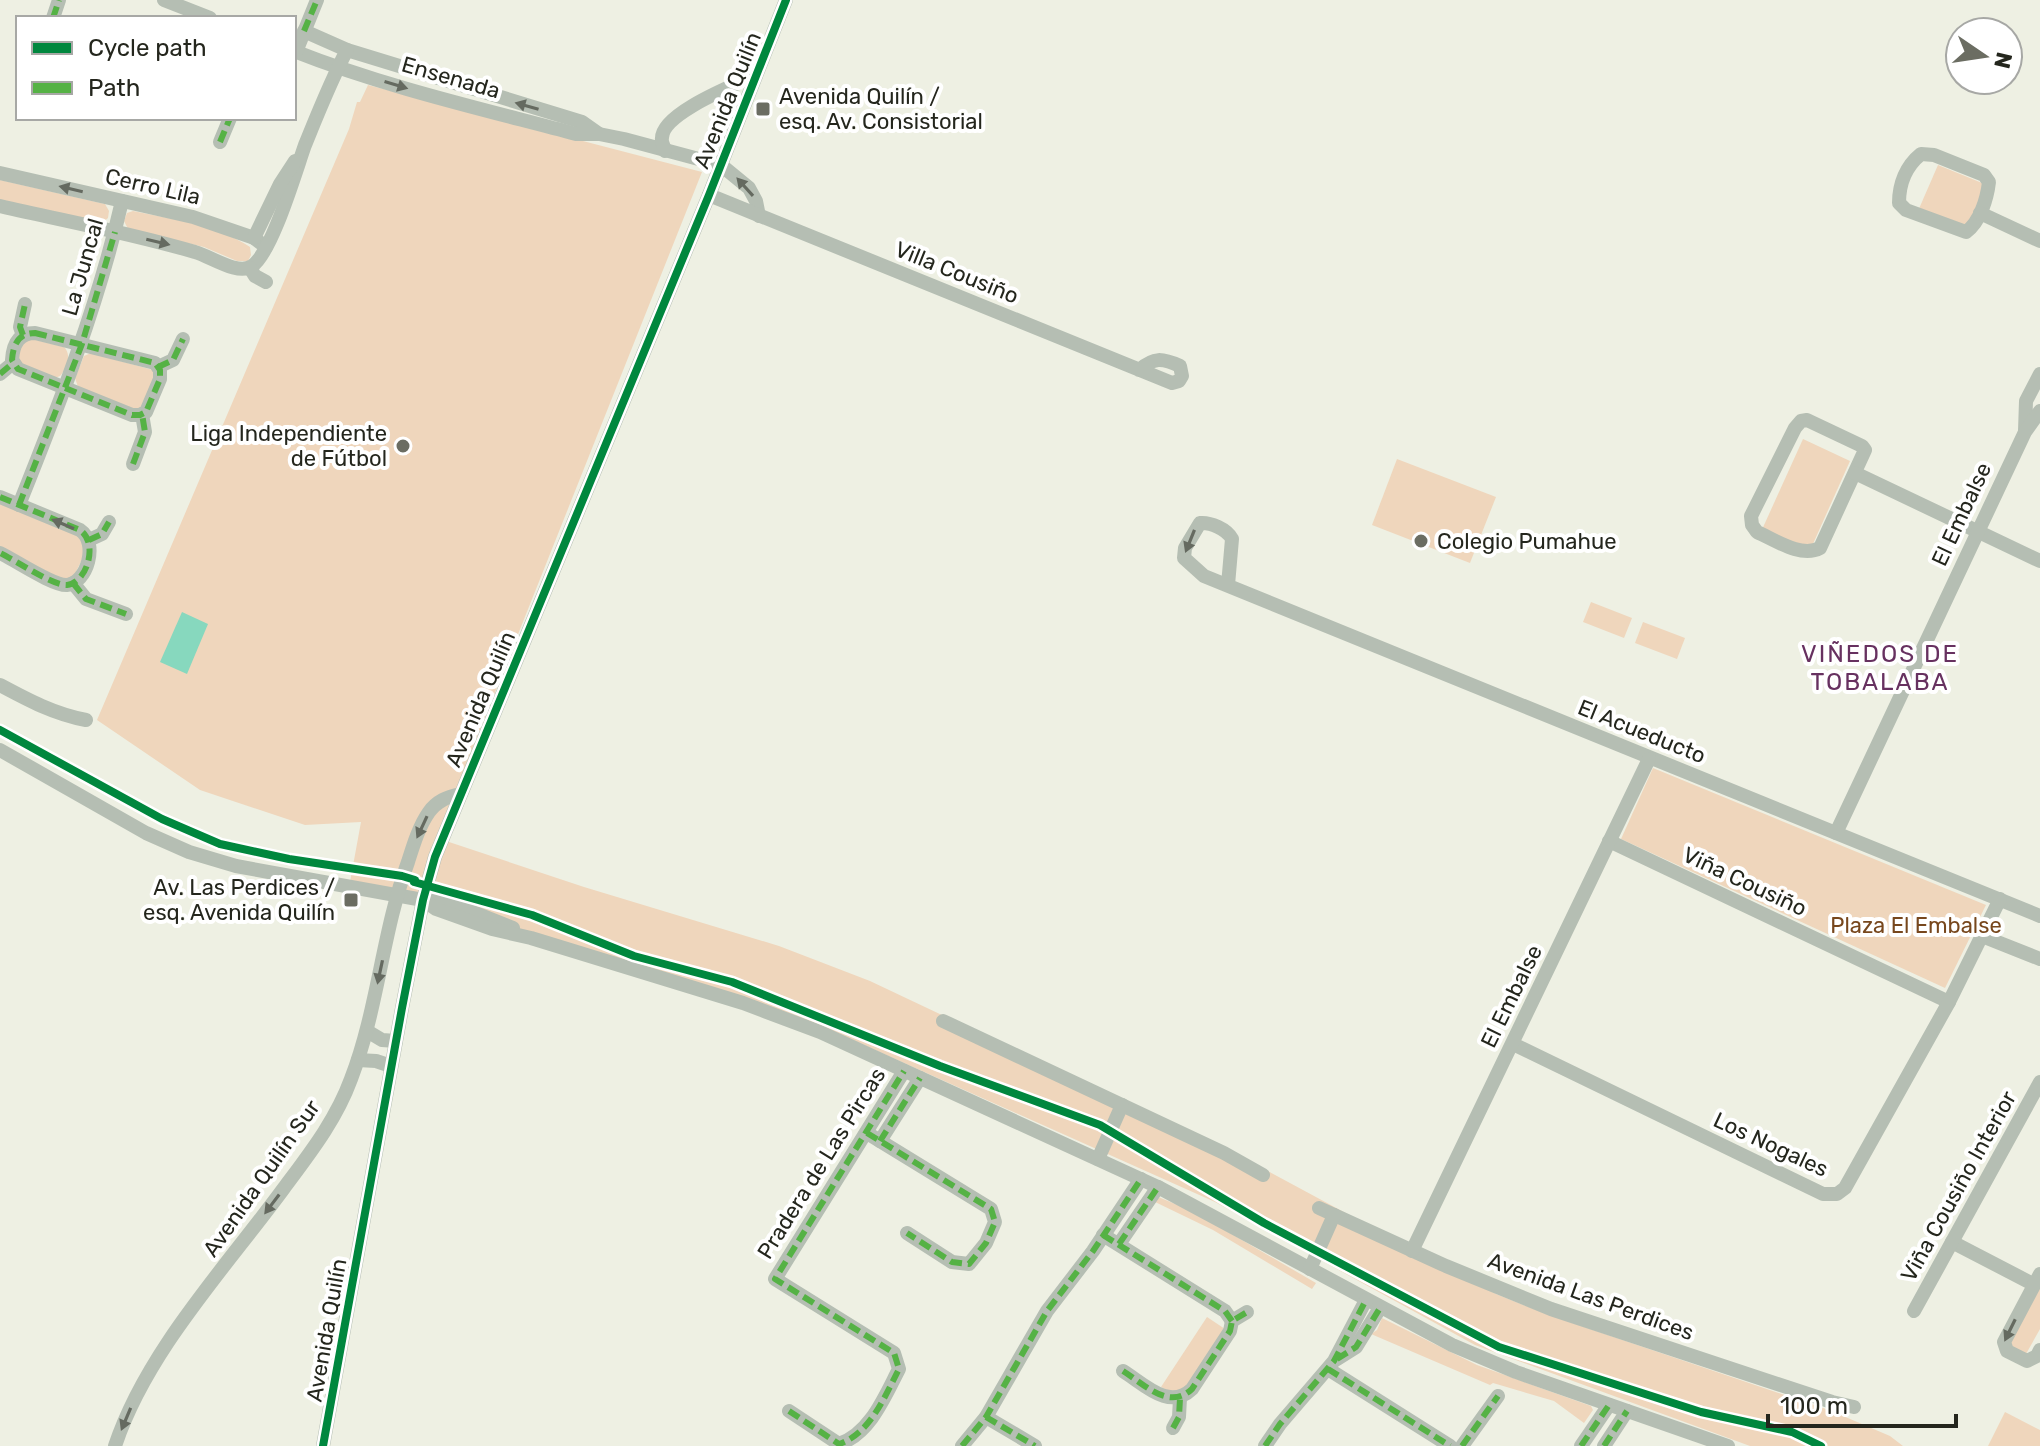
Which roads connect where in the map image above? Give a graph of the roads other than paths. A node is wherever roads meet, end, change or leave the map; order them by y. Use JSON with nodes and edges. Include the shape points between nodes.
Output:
{"nodes":[{"id":1,"x":164,"y":0,"type":"edge"},
{"id":2,"x":317,"y":0,"type":"edge"},
{"id":3,"x":786,"y":0,"type":"edge"},
{"id":4,"x":205,"y":16,"type":"edge"},
{"id":5,"x":304,"y":31,"type":"junction"},
{"id":6,"x":296,"y":49,"type":"edge"},
{"id":7,"x":347,"y":50,"type":"junction"},
{"id":8,"x":296,"y":51,"type":"edge"},
{"id":9,"x":338,"y":67,"type":"junction"},
{"id":10,"x":756,"y":75,"type":"junction"},
{"id":11,"x":437,"y":79,"type":"junction"},
{"id":12,"x":431,"y":95,"type":"junction"},
{"id":13,"x":229,"y":120,"type":"edge"},
{"id":14,"x":669,"y":123,"type":"junction"},
{"id":15,"x":599,"y":134,"type":"junction"},
{"id":16,"x":624,"y":139,"type":"junction"},
{"id":17,"x":220,"y":142,"type":"dead end"},
{"id":18,"x":665,"y":151,"type":"junction"},
{"id":19,"x":721,"y":165,"type":"junction"},
{"id":20,"x":0,"y":173,"type":"edge"},
{"id":21,"x":709,"y":195,"type":"junction"},
{"id":22,"x":122,"y":201,"type":"junction"},
{"id":23,"x":0,"y":206,"type":"edge"},
{"id":24,"x":1980,"y":213,"type":"junction"},
{"id":25,"x":759,"y":216,"type":"junction"},
{"id":26,"x":115,"y":232,"type":"junction"},
{"id":27,"x":2040,"y":241,"type":"edge"},
{"id":28,"x":260,"y":242,"type":"junction"},
{"id":29,"x":250,"y":268,"type":"junction"},
{"id":30,"x":266,"y":282,"type":"dead end"},
{"id":31,"x":25,"y":304,"type":"dead end"},
{"id":32,"x":23,"y":335,"type":"junction"},
{"id":33,"x":183,"y":339,"type":"dead end"},
{"id":34,"x":82,"y":344,"type":"junction"},
{"id":35,"x":13,"y":363,"type":"junction"},
{"id":36,"x":158,"y":367,"type":"junction"},
{"id":37,"x":1139,"y":370,"type":"dead end"},
{"id":38,"x":0,"y":374,"type":"edge"},
{"id":39,"x":2040,"y":374,"type":"edge"},
{"id":40,"x":66,"y":389,"type":"junction"},
{"id":41,"x":2040,"y":411,"type":"edge"},
{"id":42,"x":142,"y":414,"type":"junction"},
{"id":43,"x":2025,"y":432,"type":"junction"},
{"id":44,"x":133,"y":464,"type":"dead end"},
{"id":45,"x":1855,"y":473,"type":"junction"},
{"id":46,"x":0,"y":497,"type":"edge"},
{"id":47,"x":19,"y":505,"type":"junction"},
{"id":48,"x":109,"y":522,"type":"dead end"},
{"id":49,"x":1978,"y":531,"type":"junction"},
{"id":50,"x":89,"y":540,"type":"junction"},
{"id":51,"x":0,"y":553,"type":"edge"},
{"id":52,"x":2040,"y":561,"type":"edge"},
{"id":53,"x":73,"y":583,"type":"junction"},
{"id":54,"x":1228,"y":585,"type":"junction"},
{"id":55,"x":126,"y":614,"type":"dead end"},
{"id":56,"x":0,"y":685,"type":"edge"},
{"id":57,"x":86,"y":720,"type":"dead end"},
{"id":58,"x":0,"y":750,"type":"edge"},
{"id":59,"x":1649,"y":759,"type":"junction"},
{"id":60,"x":460,"y":794,"type":"junction"},
{"id":61,"x":1836,"y":833,"type":"junction"},
{"id":62,"x":1609,"y":841,"type":"junction"},
{"id":63,"x":396,"y":896,"type":"junction"},
{"id":64,"x":2000,"y":899,"type":"junction"},
{"id":65,"x":423,"y":900,"type":"junction"},
{"id":66,"x":2040,"y":916,"type":"edge"},
{"id":67,"x":1982,"y":936,"type":"junction"},
{"id":68,"x":2040,"y":959,"type":"edge"},
{"id":69,"x":1949,"y":1002,"type":"junction"},
{"id":70,"x":943,"y":1021,"type":"dead end"},
{"id":71,"x":367,"y":1031,"type":"junction"},
{"id":72,"x":396,"y":1041,"type":"junction"},
{"id":73,"x":1513,"y":1044,"type":"junction"},
{"id":74,"x":358,"y":1060,"type":"junction"},
{"id":75,"x":391,"y":1066,"type":"junction"},
{"id":76,"x":904,"y":1071,"type":"junction"},
{"id":77,"x":920,"y":1078,"type":"junction"},
{"id":78,"x":2040,"y":1082,"type":"edge"},
{"id":79,"x":1122,"y":1105,"type":"junction"},
{"id":80,"x":867,"y":1133,"type":"junction"},
{"id":81,"x":880,"y":1141,"type":"junction"},
{"id":82,"x":1098,"y":1159,"type":"junction"},
{"id":83,"x":1263,"y":1175,"type":"dead end"},
{"id":84,"x":1141,"y":1179,"type":"junction"},
{"id":85,"x":1158,"y":1187,"type":"junction"},
{"id":86,"x":1319,"y":1208,"type":"dead end"},
{"id":87,"x":1334,"y":1215,"type":"junction"},
{"id":88,"x":907,"y":1233,"type":"dead end"},
{"id":89,"x":1103,"y":1235,"type":"junction"},
{"id":90,"x":1952,"y":1242,"type":"junction"},
{"id":91,"x":1119,"y":1244,"type":"junction"},
{"id":92,"x":1412,"y":1251,"type":"junction"},
{"id":93,"x":1310,"y":1269,"type":"junction"},
{"id":94,"x":2036,"y":1279,"type":"edge"},
{"id":95,"x":1366,"y":1300,"type":"junction"},
{"id":96,"x":1380,"y":1308,"type":"junction"},
{"id":97,"x":1914,"y":1311,"type":"dead end"},
{"id":98,"x":1247,"y":1312,"type":"dead end"},
{"id":99,"x":1232,"y":1321,"type":"junction"},
{"id":100,"x":2040,"y":1350,"type":"edge"},
{"id":101,"x":1331,"y":1365,"type":"junction"},
{"id":102,"x":1123,"y":1371,"type":"dead end"},
{"id":103,"x":1498,"y":1396,"type":"dead end"},
{"id":104,"x":1180,"y":1398,"type":"junction"},
{"id":105,"x":1609,"y":1405,"type":"junction"},
{"id":106,"x":1854,"y":1407,"type":"dead end"},
{"id":107,"x":789,"y":1411,"type":"dead end"},
{"id":108,"x":1627,"y":1411,"type":"junction"},
{"id":109,"x":986,"y":1417,"type":"junction"},
{"id":110,"x":1173,"y":1428,"type":"dead end"},
{"id":111,"x":115,"y":1446,"type":"edge"},
{"id":112,"x":323,"y":1446,"type":"edge"},
{"id":113,"x":962,"y":1446,"type":"edge"},
{"id":114,"x":1035,"y":1446,"type":"edge"},
{"id":115,"x":1265,"y":1446,"type":"edge"},
{"id":116,"x":1450,"y":1446,"type":"edge"},
{"id":117,"x":1462,"y":1446,"type":"edge"},
{"id":118,"x":1581,"y":1446,"type":"edge"},
{"id":119,"x":1604,"y":1446,"type":"edge"},
{"id":120,"x":1728,"y":1446,"type":"edge"}],
"edges":[{"from":1,"to":4,"type":"street"},
{"from":2,"to":5,"type":"street"},
{"from":3,"to":10,"type":"street","name":"Avenida Quilín"},
{"from":5,"to":6,"type":"street"},
{"from":5,"to":7,"type":"street","name":"Ensenada"},
{"from":7,"to":9,"type":"street"},
{"from":7,"to":11,"type":"street","name":"Ensenada"},
{"from":8,"to":9,"type":"street","name":"Ensenada"},
{"from":9,"to":12,"type":"street","name":"Ensenada","one_way":true},
{"from":9,"to":28,"type":"street"},
{"from":10,"to":14,"type":"street","name":"Ensenada"},
{"from":10,"to":19,"type":"street","name":"Avenida Quilín"},
{"from":11,"to":12,"type":"street"},
{"from":15,"to":11,"type":"street","name":"Ensenada","one_way":true,"via":[[582,122]]},
{"from":12,"to":15,"type":"street","name":"Ensenada","via":[[576,134]]},
{"from":13,"to":17,"type":"street"},
{"from":14,"to":16,"type":"street","name":"Ensenada"},
{"from":14,"to":18,"type":"street","via":[[662,138]]},
{"from":15,"to":16,"type":"street","name":"Ensenada"},
{"from":16,"to":18,"type":"street","name":"Ensenada"},
{"from":18,"to":19,"type":"street","name":"Ensenada"},
{"from":19,"to":21,"type":"street","name":"Avenida Quilín"},
{"from":25,"to":19,"type":"street","one_way":true,"via":[[749,188]]},
{"from":22,"to":20,"type":"street","name":"Cerro Lila","one_way":true},
{"from":21,"to":25,"type":"street","name":"Villa Cousiño"},
{"from":21,"to":60,"type":"street","name":"Avenida Quilín"},
{"from":22,"to":26,"type":"street","name":"La Juncal"},
{"from":22,"to":28,"type":"street","name":"Cerro Lila","via":[[193,217]]},
{"from":23,"to":26,"type":"street"},
{"from":24,"to":24,"type":"street","via":[[1989,182],[1984,175],[1934,155],[1921,154],[1910,163],[1899,192],[1906,210],[1966,232]]},
{"from":24,"to":27,"type":"street"},
{"from":25,"to":37,"type":"street","name":"Villa Cousiño"},
{"from":26,"to":29,"type":"street","one_way":true},
{"from":26,"to":34,"type":"street","name":"La Juncal"},
{"from":28,"to":29,"type":"street"},
{"from":29,"to":30,"type":"street"},
{"from":31,"to":32,"type":"street"},
{"from":32,"to":34,"type":"street","name":"La Juncal"},
{"from":32,"to":35,"type":"street","via":[[15,343]]},
{"from":33,"to":36,"type":"street","via":[[173,360]]},
{"from":34,"to":36,"type":"street","name":"La Juncal"},
{"from":34,"to":40,"type":"street","name":"La Juncal"},
{"from":35,"to":38,"type":"street"},
{"from":35,"to":40,"type":"street","via":[[22,372]]},
{"from":36,"to":42,"type":"street","via":[[160,379]]},
{"from":39,"to":43,"type":"street","name":"El Embalse","via":[[2026,401]]},
{"from":40,"to":42,"type":"street","via":[[132,415]]},
{"from":40,"to":47,"type":"street","name":"La Juncal"},
{"from":41,"to":43,"type":"street","name":"El Embalse"},
{"from":42,"to":44,"type":"street","via":[[145,432]]},
{"from":43,"to":49,"type":"street","name":"El Embalse"},
{"from":45,"to":45,"type":"street","via":[[1864,455],[1862,446],[1801,421],[1751,516],[1752,525],[1757,532],[1811,553],[1820,548]]},
{"from":45,"to":49,"type":"street"},
{"from":46,"to":47,"type":"street"},
{"from":50,"to":47,"type":"street","one_way":true,"via":[[80,530]]},
{"from":48,"to":50,"type":"street","via":[[102,534]]},
{"from":49,"to":52,"type":"street"},
{"from":49,"to":61,"type":"street","name":"El Embalse"},
{"from":50,"to":53,"type":"street","via":[[82,575]]},
{"from":51,"to":53,"type":"street","via":[[60,584]]},
{"from":53,"to":55,"type":"street","via":[[86,599]]},
{"from":54,"to":54,"type":"street","name":"El Acueducto","one_way":true,"via":[[1230,534],[1200,523],[1184,558],[1204,576]]},
{"from":54,"to":59,"type":"street","name":"El Acueducto"},
{"from":56,"to":57,"type":"street","via":[[35,704]]},
{"from":58,"to":63,"type":"street","via":[[189,852]]},
{"from":59,"to":61,"type":"street","name":"El Acueducto"},
{"from":59,"to":62,"type":"street","name":"El Embalse"},
{"from":60,"to":63,"type":"street","name":"Avenida Quilín Sur","one_way":true,"via":[[447,797],[428,813]]},
{"from":60,"to":65,"type":"street","name":"Avenida Quilín"},
{"from":61,"to":64,"type":"street","name":"El Acueducto"},
{"from":62,"to":69,"type":"street","name":"Viña Cousiño"},
{"from":62,"to":73,"type":"street","name":"El Embalse"},
{"from":63,"to":65,"type":"street"},
{"from":63,"to":71,"type":"street","name":"Avenida Quilín Sur","one_way":true},
{"from":64,"to":66,"type":"street","name":"El Acueducto"},
{"from":64,"to":67,"type":"street","name":"Los Nogales"},
{"from":65,"to":72,"type":"street","name":"Avenida Quilín"},
{"from":65,"to":76,"type":"street","via":[[457,905],[531,938],[743,1003]]},
{"from":67,"to":68,"type":"street"},
{"from":67,"to":69,"type":"street","name":"Los Nogales"},
{"from":69,"to":73,"type":"street","name":"Los Nogales","via":[[1837,1194],[1823,1194]]},
{"from":70,"to":79,"type":"street"},
{"from":71,"to":72,"type":"street"},
{"from":71,"to":74,"type":"street","name":"Avenida Quilín Sur"},
{"from":72,"to":75,"type":"street","name":"Avenida Quilín"},
{"from":73,"to":92,"type":"street","name":"El Embalse"},
{"from":74,"to":75,"type":"street"},
{"from":74,"to":111,"type":"street","name":"Avenida Quilín Sur","one_way":true,"via":[[323,1135],[162,1351]]},
{"from":75,"to":112,"type":"street","name":"Avenida Quilín"},
{"from":76,"to":77,"type":"street"},
{"from":76,"to":80,"type":"street","name":"Pradera de Las Pircas"},
{"from":77,"to":81,"type":"street","name":"Pradera de Las Pircas"},
{"from":77,"to":82,"type":"street"},
{"from":78,"to":90,"type":"street","name":"Viña Cousiño Interior"},
{"from":79,"to":82,"type":"street"},
{"from":79,"to":83,"type":"street"},
{"from":80,"to":81,"type":"street"},
{"from":80,"to":107,"type":"street","name":"Pradera de Las Pircas","via":[[775,1279],[894,1353],[899,1369],[881,1405],[853,1439],[839,1444]]},
{"from":81,"to":88,"type":"street","via":[[991,1209],[995,1222],[969,1264],[952,1262]]},
{"from":82,"to":84,"type":"street"},
{"from":84,"to":85,"type":"street"},
{"from":84,"to":89,"type":"street"},
{"from":85,"to":91,"type":"street"},
{"from":85,"to":93,"type":"street"},
{"from":86,"to":87,"type":"street","name":"Avenida Las Perdices"},
{"from":87,"to":92,"type":"street","name":"Avenida Las Perdices"},
{"from":87,"to":93,"type":"street"},
{"from":89,"to":91,"type":"street"},
{"from":89,"to":109,"type":"street","via":[[1047,1311]]},
{"from":90,"to":94,"type":"street"},
{"from":90,"to":97,"type":"street","name":"Viña Cousiño Interior"},
{"from":91,"to":99,"type":"street","via":[[1225,1311]]},
{"from":92,"to":106,"type":"street","name":"Avenida Las Perdices","via":[[1551,1309]]},
{"from":93,"to":95,"type":"street"},
{"from":94,"to":100,"type":"street","one_way":true,"via":[[2004,1348],[2027,1361]]},
{"from":95,"to":96,"type":"street"},
{"from":95,"to":101,"type":"street"},
{"from":96,"to":101,"type":"street","via":[[1356,1347]]},
{"from":96,"to":105,"type":"street","via":[[1484,1359]]},
{"from":98,"to":99,"type":"street"},
{"from":99,"to":104,"type":"street","via":[[1192,1389]]},
{"from":101,"to":115,"type":"street"},
{"from":101,"to":116,"type":"street"},
{"from":102,"to":104,"type":"street","via":[[1160,1395]]},
{"from":103,"to":117,"type":"street"},
{"from":104,"to":110,"type":"street"},
{"from":105,"to":108,"type":"street"},
{"from":105,"to":118,"type":"street"},
{"from":108,"to":119,"type":"street"},
{"from":108,"to":120,"type":"street"},
{"from":109,"to":113,"type":"street"},
{"from":109,"to":114,"type":"street"}]}
